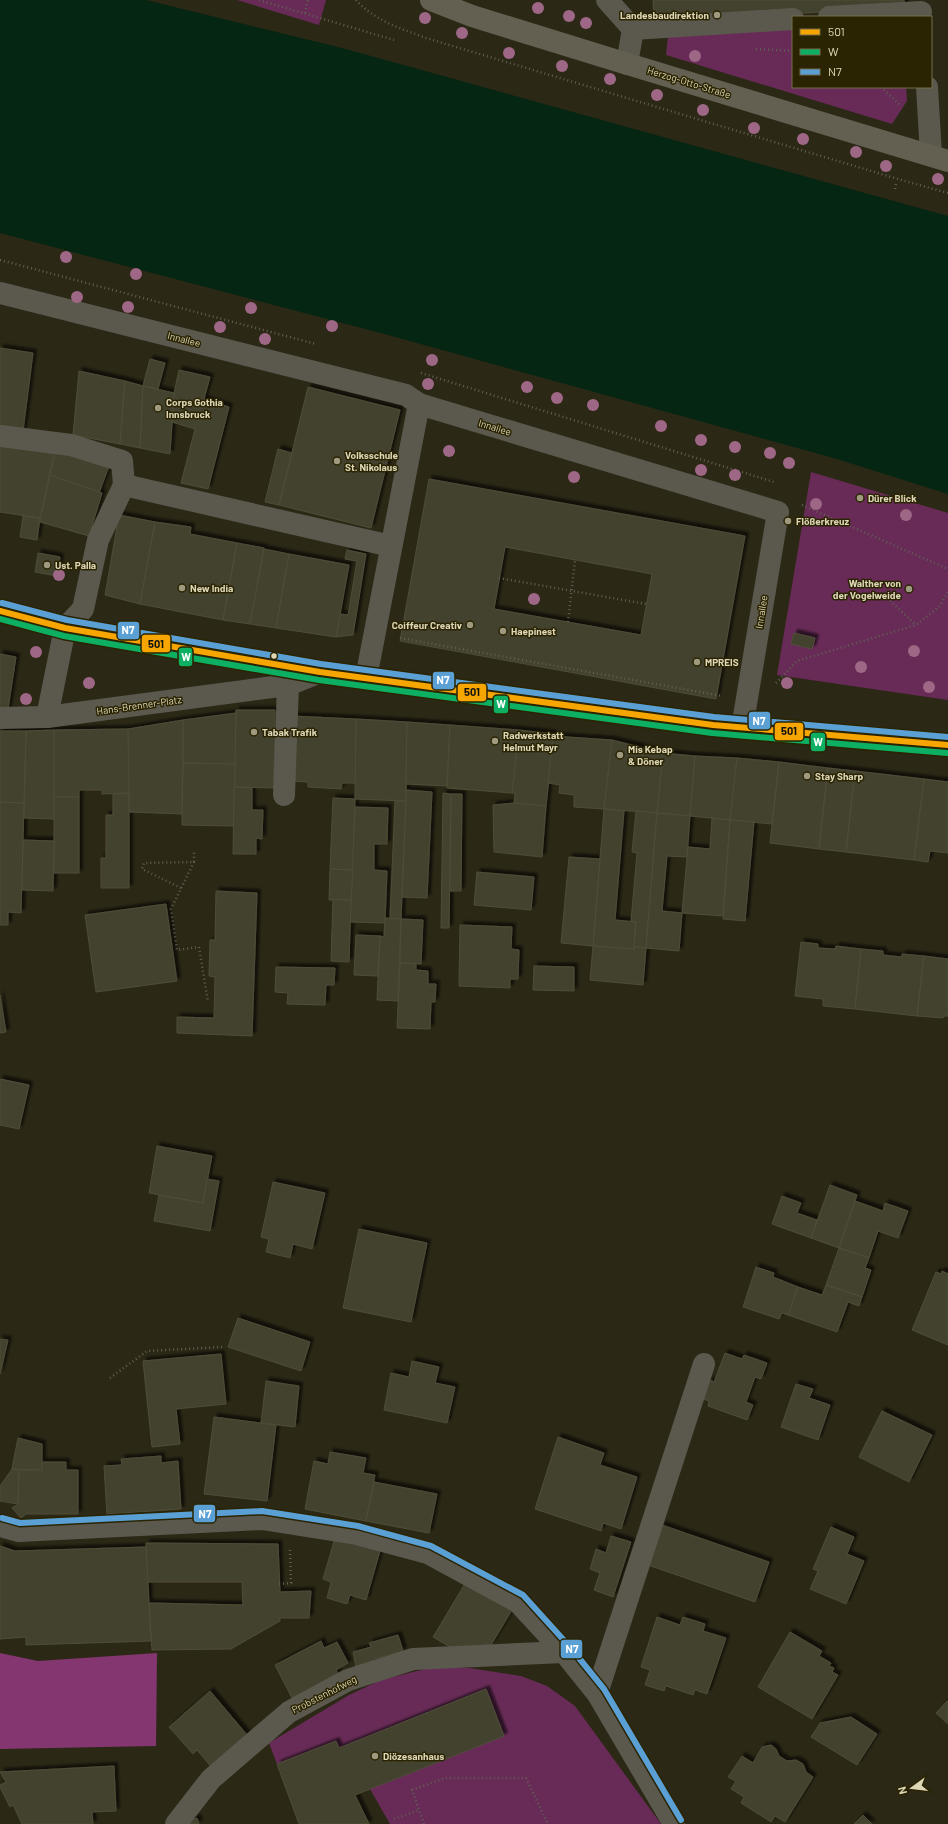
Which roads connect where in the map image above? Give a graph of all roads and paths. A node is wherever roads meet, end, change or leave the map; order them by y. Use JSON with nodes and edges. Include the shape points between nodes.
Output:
{"nodes":[{"id":1,"x":259,"y":0,"type":"edge"},
{"id":2,"x":308,"y":0,"type":"edge"},
{"id":3,"x":356,"y":0,"type":"edge"},
{"id":4,"x":431,"y":0,"type":"edge"},
{"id":5,"x":607,"y":0,"type":"edge"},
{"id":6,"x":920,"y":10,"type":"edge"},
{"id":7,"x":305,"y":13,"type":"junction"},
{"id":8,"x":842,"y":16,"type":"edge"},
{"id":9,"x":792,"y":19,"type":"edge"},
{"id":10,"x":633,"y":29,"type":"junction"},
{"id":11,"x":394,"y":40,"type":"dead end"},
{"id":12,"x":627,"y":64,"type":"junction"},
{"id":13,"x":882,"y":88,"type":"edge"},
{"id":14,"x":927,"y":88,"type":"edge"},
{"id":15,"x":903,"y":107,"type":"dead end"},
{"id":16,"x":940,"y":158,"type":"edge"},
{"id":17,"x":896,"y":184,"type":"dead end"},
{"id":18,"x":895,"y":189,"type":"dead end"},
{"id":19,"x":948,"y":192,"type":"edge"},
{"id":20,"x":0,"y":292,"type":"edge"},
{"id":21,"x":419,"y":404,"type":"junction"},
{"id":22,"x":0,"y":436,"type":"edge"},
{"id":23,"x":124,"y":485,"type":"junction"},
{"id":24,"x":778,"y":512,"type":"junction"},
{"id":25,"x":391,"y":546,"type":"junction"},
{"id":26,"x":575,"y":560,"type":"dead end"},
{"id":27,"x":948,"y":569,"type":"edge"},
{"id":28,"x":499,"y":578,"type":"dead end"},
{"id":29,"x":571,"y":590,"type":"junction"},
{"id":30,"x":948,"y":592,"type":"edge"},
{"id":31,"x":887,"y":598,"type":"dead end"},
{"id":32,"x":646,"y":604,"type":"dead end"},
{"id":33,"x":0,"y":611,"type":"edge"},
{"id":34,"x":568,"y":622,"type":"dead end"},
{"id":35,"x":916,"y":625,"type":"junction"},
{"id":36,"x":65,"y":628,"type":"junction"},
{"id":37,"x":400,"y":638,"type":"dead end"},
{"id":38,"x":320,"y":672,"type":"junction"},
{"id":39,"x":366,"y":678,"type":"junction"},
{"id":40,"x":288,"y":685,"type":"junction"},
{"id":41,"x":747,"y":698,"type":"junction"},
{"id":42,"x":46,"y":717,"type":"junction"},
{"id":43,"x":0,"y":718,"type":"edge"},
{"id":44,"x":742,"y":728,"type":"junction"},
{"id":45,"x":948,"y":745,"type":"edge"},
{"id":46,"x":284,"y":795,"type":"dead end"},
{"id":47,"x":194,"y":851,"type":"dead end"},
{"id":48,"x":194,"y":862,"type":"junction"},
{"id":49,"x":181,"y":888,"type":"junction"},
{"id":50,"x":208,"y":1002,"type":"dead end"},
{"id":51,"x":222,"y":1347,"type":"dead end"},
{"id":52,"x":704,"y":1364,"type":"dead end"},
{"id":53,"x":110,"y":1378,"type":"dead end"},
{"id":54,"x":289,"y":1524,"type":"junction"},
{"id":55,"x":0,"y":1526,"type":"edge"},
{"id":56,"x":279,"y":1584,"type":"dead end"},
{"id":57,"x":564,"y":1652,"type":"junction"},
{"id":58,"x":597,"y":1693,"type":"junction"},
{"id":59,"x":419,"y":1810,"type":"junction"},
{"id":60,"x":394,"y":1819,"type":"dead end"},
{"id":61,"x":176,"y":1824,"type":"edge"},
{"id":62,"x":424,"y":1824,"type":"edge"},
{"id":63,"x":548,"y":1824,"type":"edge"},
{"id":64,"x":674,"y":1824,"type":"edge"}],
"edges":[{"from":1,"to":7,"type":"path"},
{"from":2,"to":7,"type":"path"},
{"from":3,"to":19,"type":"path","via":[[383,22],[426,38],[898,180]]},
{"from":4,"to":12,"type":"main road","name":"Herzog-Otto-Straße","via":[[472,16]]},
{"from":5,"to":10,"type":"street"},
{"from":6,"to":8,"type":"street"},
{"from":7,"to":11,"type":"path"},
{"from":9,"to":10,"type":"street"},
{"from":10,"to":12,"type":"street"},
{"from":12,"to":16,"type":"main road","name":"Herzog-Otto-Straße"},
{"from":13,"to":15,"type":"path"},
{"from":14,"to":16,"type":"street"},
{"from":17,"to":18,"type":"path"},
{"from":20,"to":21,"type":"street","name":"Innallee","via":[[406,395]]},
{"from":21,"to":24,"type":"street","name":"Innallee"},
{"from":21,"to":25,"type":"street"},
{"from":22,"to":23,"type":"street","via":[[70,444],[122,461]]},
{"from":23,"to":25,"type":"street"},
{"from":23,"to":36,"type":"street","via":[[98,540],[83,609]]},
{"from":24,"to":27,"type":"path","via":[[798,503]]},
{"from":24,"to":41,"type":"street","name":"Innallee"},
{"from":25,"to":39,"type":"street"},
{"from":26,"to":29,"type":"path"},
{"from":28,"to":29,"type":"path"},
{"from":29,"to":32,"type":"path"},
{"from":29,"to":34,"type":"path"},
{"from":30,"to":35,"type":"path","via":[[939,607]]},
{"from":31,"to":35,"type":"path"},
{"from":33,"to":36,"type":"street"},
{"from":35,"to":41,"type":"path","via":[[797,661],[760,700]]},
{"from":36,"to":38,"type":"street"},
{"from":36,"to":42,"type":"street"},
{"from":37,"to":41,"type":"path","via":[[716,695]]},
{"from":38,"to":39,"type":"street"},
{"from":38,"to":40,"type":"street","name":"Hans-Brenner-Platz"},
{"from":39,"to":44,"type":"street"},
{"from":40,"to":42,"type":"street","name":"Hans-Brenner-Platz"},
{"from":40,"to":46,"type":"street"},
{"from":41,"to":44,"type":"street","name":"Innallee"},
{"from":42,"to":43,"type":"street","name":"Hans-Brenner-Platz"},
{"from":44,"to":45,"type":"street"},
{"from":47,"to":48,"type":"path"},
{"from":48,"to":49,"type":"path"},
{"from":48,"to":49,"type":"path","via":[[144,863],[142,869]]},
{"from":49,"to":50,"type":"path","via":[[171,908],[177,950],[199,947]]},
{"from":51,"to":53,"type":"path","via":[[147,1351]]},
{"from":52,"to":58,"type":"street"},
{"from":54,"to":55,"type":"street","via":[[262,1519],[19,1531]]},
{"from":54,"to":56,"type":"path","via":[[291,1583]]},
{"from":54,"to":57,"type":"street","via":[[357,1534],[428,1553],[518,1602]]},
{"from":57,"to":58,"type":"street"},
{"from":57,"to":61,"type":"street","name":"Probstenhofweg","via":[[413,1658],[348,1680],[289,1712],[211,1779]]},
{"from":58,"to":64,"type":"street"},
{"from":59,"to":60,"type":"path"},
{"from":59,"to":62,"type":"path"},
{"from":59,"to":63,"type":"path","via":[[412,1790],[445,1778],[526,1778]]}]}
